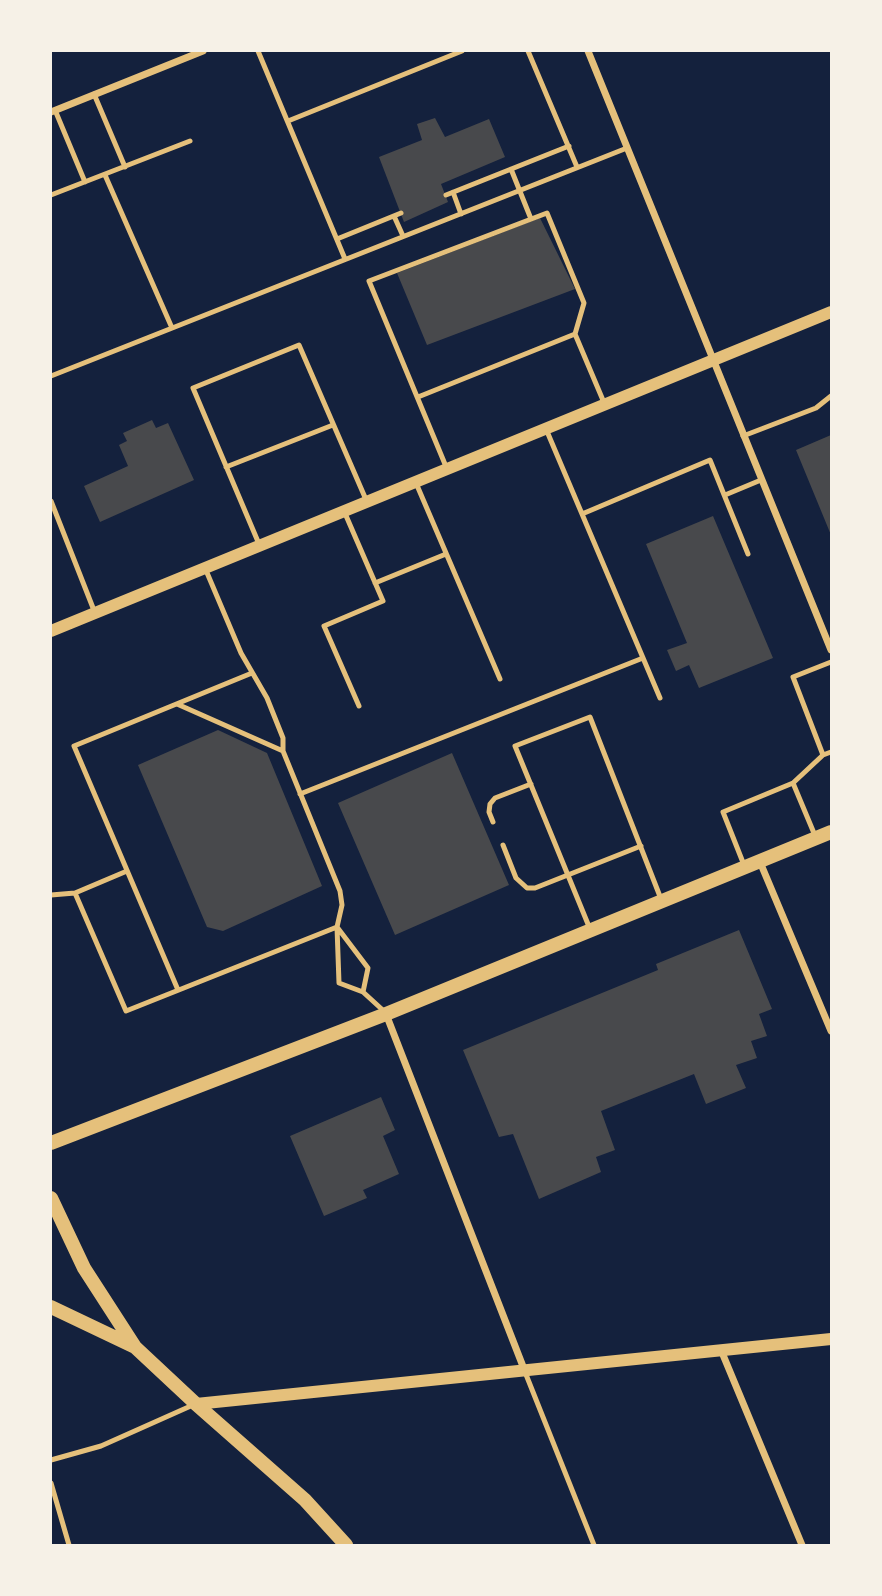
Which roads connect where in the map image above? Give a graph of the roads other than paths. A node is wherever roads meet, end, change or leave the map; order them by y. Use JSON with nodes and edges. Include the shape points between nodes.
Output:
{"nodes":[{"id":1,"x":203,"y":51,"type":"edge"},
{"id":2,"x":258,"y":51,"type":"edge"},
{"id":3,"x":462,"y":51,"type":"edge"},
{"id":4,"x":528,"y":51,"type":"edge"},
{"id":5,"x":588,"y":51,"type":"edge"},
{"id":6,"x":94,"y":94,"type":"junction"},
{"id":7,"x":53,"y":111,"type":"edge"},
{"id":8,"x":288,"y":121,"type":"junction"},
{"id":9,"x":191,"y":141,"type":"dead end"},
{"id":10,"x":569,"y":146,"type":"junction"},
{"id":11,"x":627,"y":148,"type":"junction"},
{"id":12,"x":125,"y":167,"type":"junction"},
{"id":13,"x":578,"y":167,"type":"junction"},
{"id":14,"x":511,"y":169,"type":"junction"},
{"id":15,"x":104,"y":175,"type":"junction"},
{"id":16,"x":85,"y":182,"type":"junction"},
{"id":17,"x":520,"y":190,"type":"junction"},
{"id":18,"x":453,"y":192,"type":"junction"},
{"id":19,"x":51,"y":195,"type":"edge"},
{"id":20,"x":446,"y":195,"type":"dead end"},
{"id":21,"x":461,"y":214,"type":"junction"},
{"id":22,"x":531,"y":219,"type":"junction"},
{"id":23,"x":403,"y":236,"type":"junction"},
{"id":24,"x":337,"y":239,"type":"junction"},
{"id":25,"x":345,"y":259,"type":"junction"},
{"id":26,"x":831,"y":313,"type":"edge"},
{"id":27,"x":172,"y":328,"type":"junction"},
{"id":28,"x":575,"y":334,"type":"junction"},
{"id":29,"x":713,"y":361,"type":"junction"},
{"id":30,"x":51,"y":376,"type":"edge"},
{"id":31,"x":831,"y":396,"type":"edge"},
{"id":32,"x":418,"y":397,"type":"junction"},
{"id":33,"x":605,"y":405,"type":"junction"},
{"id":34,"x":333,"y":425,"type":"junction"},
{"id":35,"x":546,"y":429,"type":"junction"},
{"id":36,"x":743,"y":436,"type":"junction"},
{"id":37,"x":226,"y":467,"type":"junction"},
{"id":38,"x":447,"y":469,"type":"junction"},
{"id":39,"x":761,"y":480,"type":"junction"},
{"id":40,"x":415,"y":482,"type":"junction"},
{"id":41,"x":724,"y":495,"type":"junction"},
{"id":42,"x":51,"y":501,"type":"edge"},
{"id":43,"x":367,"y":502,"type":"junction"},
{"id":44,"x":344,"y":511,"type":"junction"},
{"id":45,"x":582,"y":514,"type":"junction"},
{"id":46,"x":260,"y":545,"type":"junction"},
{"id":47,"x":446,"y":554,"type":"junction"},
{"id":48,"x":748,"y":554,"type":"dead end"},
{"id":49,"x":205,"y":568,"type":"junction"},
{"id":50,"x":375,"y":583,"type":"junction"},
{"id":51,"x":95,"y":613,"type":"junction"},
{"id":52,"x":51,"y":631,"type":"edge"},
{"id":53,"x":831,"y":650,"type":"edge"},
{"id":54,"x":643,"y":658,"type":"junction"},
{"id":55,"x":831,"y":662,"type":"edge"},
{"id":56,"x":252,"y":673,"type":"junction"},
{"id":57,"x":500,"y":679,"type":"dead end"},
{"id":58,"x":660,"y":698,"type":"dead end"},
{"id":59,"x":177,"y":704,"type":"junction"},
{"id":60,"x":359,"y":706,"type":"dead end"},
{"id":61,"x":283,"y":751,"type":"junction"},
{"id":62,"x":831,"y":752,"type":"edge"},
{"id":63,"x":823,"y":755,"type":"junction"},
{"id":64,"x":793,"y":783,"type":"junction"},
{"id":65,"x":531,"y":784,"type":"junction"},
{"id":66,"x":300,"y":794,"type":"junction"},
{"id":67,"x":493,"y":822,"type":"dead end"},
{"id":68,"x":831,"y":832,"type":"edge"},
{"id":69,"x":816,"y":838,"type":"junction"},
{"id":70,"x":503,"y":845,"type":"dead end"},
{"id":71,"x":641,"y":846,"type":"junction"},
{"id":72,"x":760,"y":862,"type":"junction"},
{"id":73,"x":745,"y":867,"type":"junction"},
{"id":74,"x":127,"y":872,"type":"junction"},
{"id":75,"x":568,"y":875,"type":"junction"},
{"id":76,"x":75,"y":893,"type":"junction"},
{"id":77,"x":51,"y":895,"type":"edge"},
{"id":78,"x":663,"y":901,"type":"junction"},
{"id":79,"x":337,"y":927,"type":"junction"},
{"id":80,"x":591,"y":932,"type":"junction"},
{"id":81,"x":178,"y":990,"type":"junction"},
{"id":82,"x":363,"y":992,"type":"junction"},
{"id":83,"x":386,"y":1014,"type":"junction"},
{"id":84,"x":831,"y":1031,"type":"edge"},
{"id":85,"x":51,"y":1143,"type":"edge"},
{"id":86,"x":51,"y":1198,"type":"edge"},
{"id":87,"x":51,"y":1307,"type":"edge"},
{"id":88,"x":831,"y":1339,"type":"edge"},
{"id":89,"x":135,"y":1347,"type":"junction"},
{"id":90,"x":722,"y":1350,"type":"junction"},
{"id":91,"x":524,"y":1369,"type":"junction"},
{"id":92,"x":196,"y":1404,"type":"junction"},
{"id":93,"x":51,"y":1460,"type":"edge"},
{"id":94,"x":51,"y":1483,"type":"edge"},
{"id":95,"x":69,"y":1545,"type":"edge"},
{"id":96,"x":346,"y":1545,"type":"edge"},
{"id":97,"x":594,"y":1545,"type":"edge"},
{"id":98,"x":802,"y":1545,"type":"edge"}],
"edges":[{"from":1,"to":6,"type":"street"},
{"from":2,"to":8,"type":"lane"},
{"from":3,"to":8,"type":"lane"},
{"from":4,"to":10,"type":"lane"},
{"from":5,"to":11,"type":"street"},
{"from":6,"to":7,"type":"street"},
{"from":6,"to":12,"type":"lane"},
{"from":7,"to":16,"type":"lane"},
{"from":8,"to":24,"type":"lane"},
{"from":9,"to":12,"type":"lane"},
{"from":10,"to":13,"type":"lane"},
{"from":10,"to":14,"type":"lane"},
{"from":11,"to":13,"type":"lane"},
{"from":11,"to":29,"type":"street"},
{"from":12,"to":15,"type":"lane"},
{"from":13,"to":17,"type":"lane"},
{"from":14,"to":17,"type":"lane"},
{"from":14,"to":18,"type":"lane"},
{"from":15,"to":16,"type":"lane"},
{"from":15,"to":27,"type":"lane"},
{"from":16,"to":19,"type":"lane"},
{"from":17,"to":21,"type":"lane"},
{"from":17,"to":22,"type":"lane"},
{"from":18,"to":20,"type":"lane"},
{"from":18,"to":21,"type":"lane"},
{"from":21,"to":23,"type":"lane"},
{"from":22,"to":28,"type":"lane","via":[[547,213],[584,303]]},
{"from":22,"to":32,"type":"lane","via":[[369,281]]},
{"from":23,"to":24,"type":"lane","via":[[398,214]]},
{"from":23,"to":25,"type":"lane"},
{"from":24,"to":25,"type":"lane"},
{"from":25,"to":27,"type":"lane"},
{"from":26,"to":29,"type":"street"},
{"from":27,"to":30,"type":"lane"},
{"from":28,"to":32,"type":"lane"},
{"from":28,"to":33,"type":"lane"},
{"from":29,"to":33,"type":"street"},
{"from":29,"to":36,"type":"street"},
{"from":31,"to":36,"type":"lane","via":[[816,408]]},
{"from":32,"to":38,"type":"lane"},
{"from":33,"to":35,"type":"street"},
{"from":34,"to":37,"type":"lane"},
{"from":34,"to":37,"type":"lane","via":[[299,345],[193,388]]},
{"from":34,"to":43,"type":"lane"},
{"from":35,"to":38,"type":"street"},
{"from":35,"to":45,"type":"lane"},
{"from":36,"to":39,"type":"street"},
{"from":37,"to":46,"type":"lane"},
{"from":38,"to":40,"type":"street"},
{"from":39,"to":41,"type":"lane"},
{"from":39,"to":53,"type":"street"},
{"from":40,"to":43,"type":"street"},
{"from":40,"to":47,"type":"lane"},
{"from":41,"to":45,"type":"lane","via":[[710,460]]},
{"from":41,"to":48,"type":"lane"},
{"from":42,"to":51,"type":"lane"},
{"from":43,"to":44,"type":"street"},
{"from":44,"to":46,"type":"street"},
{"from":44,"to":50,"type":"lane"},
{"from":45,"to":54,"type":"lane"},
{"from":46,"to":49,"type":"street"},
{"from":47,"to":50,"type":"lane"},
{"from":47,"to":57,"type":"lane"},
{"from":49,"to":51,"type":"street"},
{"from":49,"to":56,"type":"lane"},
{"from":50,"to":60,"type":"lane","via":[[383,601],[324,626]]},
{"from":51,"to":52,"type":"street"},
{"from":54,"to":58,"type":"lane"},
{"from":54,"to":66,"type":"lane"},
{"from":55,"to":63,"type":"lane","via":[[793,677]]},
{"from":56,"to":59,"type":"lane"},
{"from":56,"to":61,"type":"lane","via":[[283,738]]},
{"from":59,"to":61,"type":"lane"},
{"from":59,"to":74,"type":"lane","via":[[74,746]]},
{"from":61,"to":66,"type":"lane"},
{"from":62,"to":63,"type":"lane"},
{"from":63,"to":64,"type":"lane"},
{"from":64,"to":69,"type":"lane"},
{"from":64,"to":73,"type":"lane","via":[[723,812]]},
{"from":65,"to":67,"type":"lane","via":[[495,798],[489,812]]},
{"from":65,"to":71,"type":"lane","via":[[515,746],[590,717]]},
{"from":65,"to":75,"type":"lane"},
{"from":66,"to":79,"type":"lane","via":[[340,891]]},
{"from":68,"to":69,"type":"main road"},
{"from":69,"to":72,"type":"main road"},
{"from":70,"to":75,"type":"lane","via":[[516,878],[527,888]]},
{"from":71,"to":75,"type":"lane"},
{"from":71,"to":78,"type":"lane"},
{"from":72,"to":73,"type":"main road"},
{"from":72,"to":84,"type":"street"},
{"from":73,"to":78,"type":"main road"},
{"from":74,"to":76,"type":"lane"},
{"from":74,"to":81,"type":"lane"},
{"from":75,"to":80,"type":"lane"},
{"from":76,"to":77,"type":"lane"},
{"from":76,"to":81,"type":"lane","via":[[126,1011]]},
{"from":78,"to":80,"type":"main road"},
{"from":79,"to":81,"type":"lane"},
{"from":79,"to":82,"type":"lane","via":[[368,968]]},
{"from":79,"to":82,"type":"lane","via":[[339,983]]},
{"from":80,"to":83,"type":"main road"},
{"from":82,"to":83,"type":"lane"},
{"from":83,"to":85,"type":"main road"},
{"from":83,"to":91,"type":"street"},
{"from":86,"to":89,"type":"main road","via":[[84,1268]]},
{"from":87,"to":89,"type":"main road"},
{"from":88,"to":90,"type":"street"},
{"from":89,"to":92,"type":"main road"},
{"from":90,"to":91,"type":"street"},
{"from":90,"to":98,"type":"street"},
{"from":91,"to":92,"type":"street"},
{"from":91,"to":97,"type":"lane"},
{"from":92,"to":93,"type":"lane","via":[[101,1446]]},
{"from":92,"to":96,"type":"main road","via":[[305,1500]]},
{"from":94,"to":95,"type":"lane"}]}
